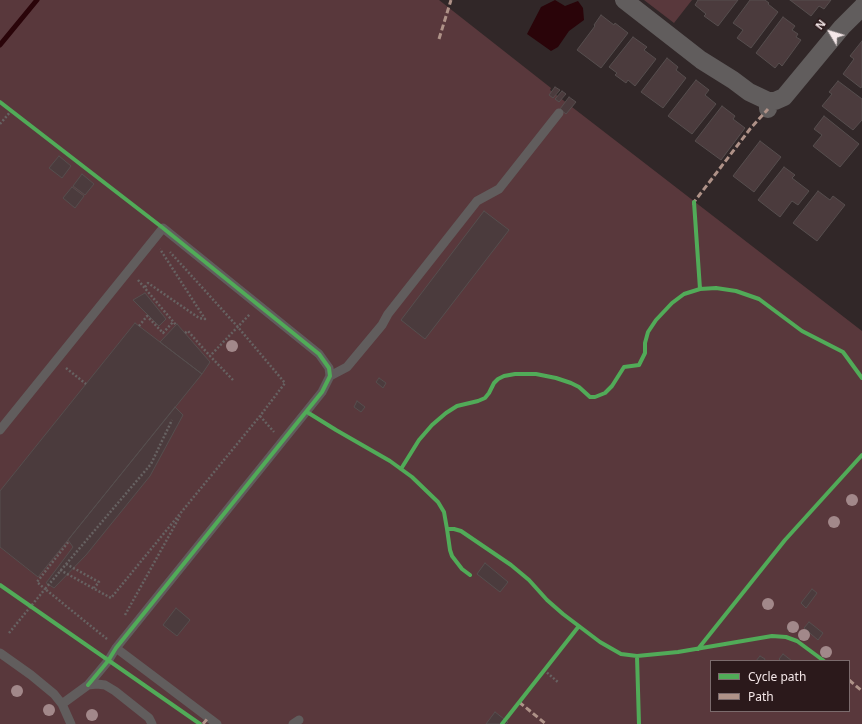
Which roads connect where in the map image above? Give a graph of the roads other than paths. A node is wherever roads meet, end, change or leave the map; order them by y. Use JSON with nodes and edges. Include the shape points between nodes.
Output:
{"nodes":[{"id":1,"x":624,"y":0,"type":"edge"},
{"id":2,"x":862,"y":7,"type":"edge"},
{"id":3,"x":559,"y":113,"type":"dead end"},
{"id":4,"x":330,"y":376,"type":"junction"},
{"id":5,"x":0,"y":430,"type":"edge"},
{"id":6,"x":116,"y":648,"type":"junction"},
{"id":7,"x":0,"y":653,"type":"edge"},
{"id":8,"x":88,"y":685,"type":"junction"},
{"id":9,"x":62,"y":704,"type":"junction"},
{"id":10,"x":71,"y":724,"type":"edge"},
{"id":11,"x":152,"y":724,"type":"edge"},
{"id":12,"x":217,"y":724,"type":"edge"}],
"edges":[{"from":1,"to":2,"type":"street","via":[[701,60],[768,105],[784,97],[842,27]]},
{"from":3,"to":4,"type":"lane","via":[[498,189],[477,201],[347,367]]},
{"from":4,"to":5,"type":"lane","via":[[329,368],[319,354],[163,228]]},
{"from":4,"to":6,"type":"lane","via":[[322,392]]},
{"from":6,"to":8,"type":"lane"},
{"from":6,"to":12,"type":"lane"},
{"from":7,"to":9,"type":"lane","via":[[44,685]]},
{"from":8,"to":9,"type":"lane"},
{"from":8,"to":11,"type":"lane","via":[[110,687],[149,718]]},
{"from":9,"to":10,"type":"lane"}]}
